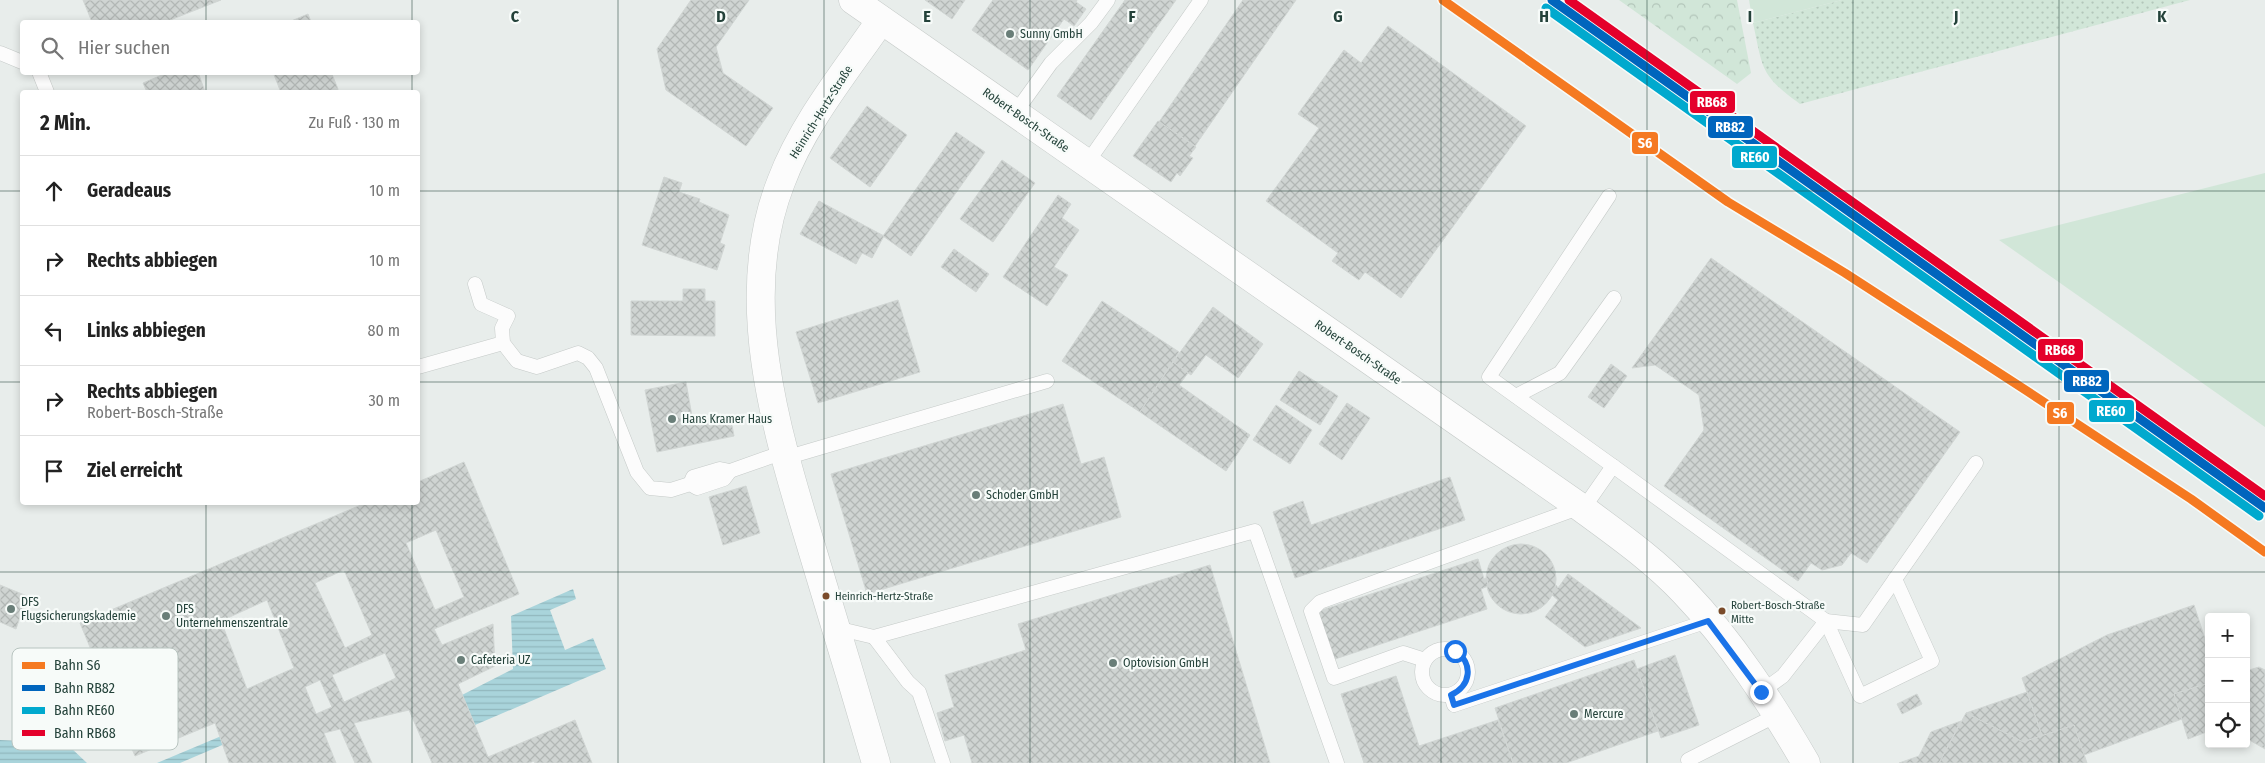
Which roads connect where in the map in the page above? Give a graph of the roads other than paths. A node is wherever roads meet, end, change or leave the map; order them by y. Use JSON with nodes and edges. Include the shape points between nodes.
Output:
{"nodes":[{"id":1,"x":853,"y":0,"type":"edge"},
{"id":2,"x":1108,"y":0,"type":"edge"},
{"id":3,"x":1201,"y":0,"type":"edge"},
{"id":4,"x":881,"y":20,"type":"junction"},
{"id":5,"x":0,"y":53,"type":"edge"},
{"id":6,"x":20,"y":61,"type":"edge"},
{"id":7,"x":40,"y":75,"type":"edge"},
{"id":8,"x":46,"y":90,"type":"edge"},
{"id":9,"x":1015,"y":113,"type":"junction"},
{"id":10,"x":1086,"y":163,"type":"junction"},
{"id":11,"x":1609,"y":196,"type":"dead end"},
{"id":12,"x":475,"y":284,"type":"dead end"},
{"id":13,"x":1614,"y":298,"type":"dead end"},
{"id":14,"x":503,"y":343,"type":"junction"},
{"id":15,"x":420,"y":366,"type":"edge"},
{"id":16,"x":1047,"y":381,"type":"dead end"},
{"id":17,"x":1516,"y":396,"type":"junction"},
{"id":18,"x":785,"y":455,"type":"junction"},
{"id":19,"x":1976,"y":464,"type":"dead end"},
{"id":20,"x":1614,"y":466,"type":"junction"},
{"id":21,"x":1582,"y":508,"type":"junction"},
{"id":22,"x":1896,"y":579,"type":"junction"},
{"id":23,"x":1826,"y":620,"type":"junction"},
{"id":24,"x":1708,"y":621,"type":"junction"},
{"id":25,"x":836,"y":628,"type":"junction"},
{"id":26,"x":874,"y":636,"type":"junction"},
{"id":27,"x":1426,"y":660,"type":"junction"},
{"id":28,"x":1761,"y":692,"type":"junction"},
{"id":29,"x":1451,"y":695,"type":"junction"},
{"id":30,"x":1777,"y":715,"type":"junction"},
{"id":31,"x":1688,"y":760,"type":"dead end"},
{"id":32,"x":876,"y":763,"type":"edge"},
{"id":33,"x":943,"y":763,"type":"edge"},
{"id":34,"x":1337,"y":763,"type":"edge"},
{"id":35,"x":1806,"y":763,"type":"edge"}],
"edges":[{"from":1,"to":4,"type":"street","name":"Robert-Bosch-Straße"},
{"from":2,"to":9,"type":"lane","via":[[1091,24],[1051,64]]},
{"from":3,"to":10,"type":"lane"},
{"from":4,"to":9,"type":"street","name":"Robert-Bosch-Straße"},
{"from":4,"to":18,"type":"street","name":"Heinrich-Hertz-Straße","via":[[799,144],[781,180],[771,212],[765,244],[760,314],[768,382]]},
{"from":5,"to":6,"type":"lane"},
{"from":7,"to":8,"type":"lane"},
{"from":9,"to":10,"type":"street","name":"Robert-Bosch-Straße"},
{"from":10,"to":21,"type":"street","name":"Robert-Bosch-Straße"},
{"from":11,"to":17,"type":"lane","via":[[1489,377]]},
{"from":12,"to":14,"type":"lane","via":[[481,304],[508,316],[502,328]]},
{"from":13,"to":17,"type":"lane","via":[[1560,373]]},
{"from":14,"to":15,"type":"lane"},
{"from":14,"to":18,"type":"lane","via":[[517,361],[537,367],[578,353],[588,358],[596,368],[637,472],[650,488],[671,490],[690,484],[697,488],[724,479],[730,471]]},
{"from":16,"to":18,"type":"lane"},
{"from":17,"to":20,"type":"lane"},
{"from":18,"to":25,"type":"street","name":"Heinrich-Hertz-Straße"},
{"from":19,"to":22,"type":"lane"},
{"from":20,"to":21,"type":"lane"},
{"from":20,"to":23,"type":"lane"},
{"from":21,"to":24,"type":"street","name":"Robert-Bosch-Straße","via":[[1662,571]]},
{"from":21,"to":27,"type":"lane","via":[[1320,602],[1311,611],[1334,678],[1404,653]]},
{"from":22,"to":23,"type":"lane","via":[[1863,625]]},
{"from":22,"to":23,"type":"lane","via":[[1932,661],[1860,696]]},
{"from":23,"to":28,"type":"lane","via":[[1783,676]]},
{"from":24,"to":28,"type":"street","name":"Robert-Bosch-Straße"},
{"from":24,"to":29,"type":"lane","via":[[1454,705]]},
{"from":25,"to":26,"type":"lane"},
{"from":25,"to":32,"type":"street","name":"Heinrich-Hertz-Straße"},
{"from":26,"to":33,"type":"lane","via":[[919,692]]},
{"from":26,"to":34,"type":"lane","via":[[1255,531]]},
{"from":27,"to":29,"type":"lane","via":[[1422,674],[1428,688],[1438,695]]},
{"from":27,"to":29,"type":"lane","via":[[1430,654],[1445,649],[1464,658],[1468,665],[1465,686]]},
{"from":28,"to":30,"type":"street","name":"Robert-Bosch-Straße"},
{"from":30,"to":31,"type":"lane"},
{"from":30,"to":35,"type":"street","name":"Robert-Bosch-Straße"}]}
